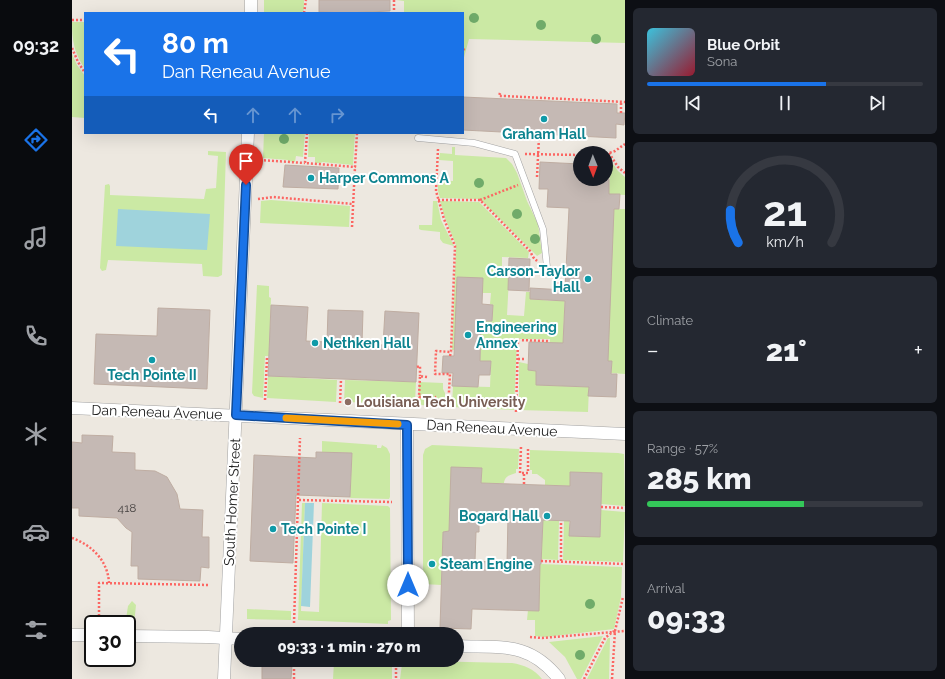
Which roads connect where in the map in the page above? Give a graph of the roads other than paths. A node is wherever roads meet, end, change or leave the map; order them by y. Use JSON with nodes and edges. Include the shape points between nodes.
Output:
{"nodes":[{"id":1,"x":251,"y":0,"type":"edge"},
{"id":2,"x":251,"y":12,"type":"edge"},
{"id":3,"x":248,"y":134,"type":"edge"},
{"id":4,"x":418,"y":138,"type":"dead end"},
{"id":5,"x":547,"y":267,"type":"road end"},
{"id":6,"x":72,"y":408,"type":"edge"},
{"id":7,"x":236,"y":415,"type":"junction"},
{"id":8,"x":407,"y":425,"type":"junction"},
{"id":9,"x":625,"y":434,"type":"edge"},
{"id":10,"x":408,"y":627,"type":"edge"},
{"id":11,"x":72,"y":634,"type":"edge"},
{"id":12,"x":84,"y":635,"type":"edge"},
{"id":13,"x":136,"y":636,"type":"edge"},
{"id":14,"x":226,"y":638,"type":"junction"},
{"id":15,"x":234,"y":639,"type":"edge"},
{"id":16,"x":464,"y":646,"type":"edge"},
{"id":17,"x":224,"y":679,"type":"edge"},
{"id":18,"x":559,"y":679,"type":"edge"}],
"edges":[{"from":1,"to":2,"type":"street"},
{"from":3,"to":7,"type":"street","name":"South Homer Street"},
{"from":4,"to":5,"type":"lane","via":[[474,144],[515,154],[543,229]]},
{"from":6,"to":7,"type":"street","name":"Dan Reneau Avenue"},
{"from":7,"to":8,"type":"street","name":"Dan Reneau Avenue"},
{"from":7,"to":14,"type":"street","name":"South Homer Street"},
{"from":8,"to":9,"type":"street","name":"Dan Reneau Avenue"},
{"from":8,"to":10,"type":"street"},
{"from":11,"to":12,"type":"street"},
{"from":13,"to":14,"type":"street"},
{"from":14,"to":15,"type":"street"},
{"from":14,"to":17,"type":"street","name":"South Homer Street"},
{"from":16,"to":18,"type":"street","via":[[523,651],[539,659]]}]}
